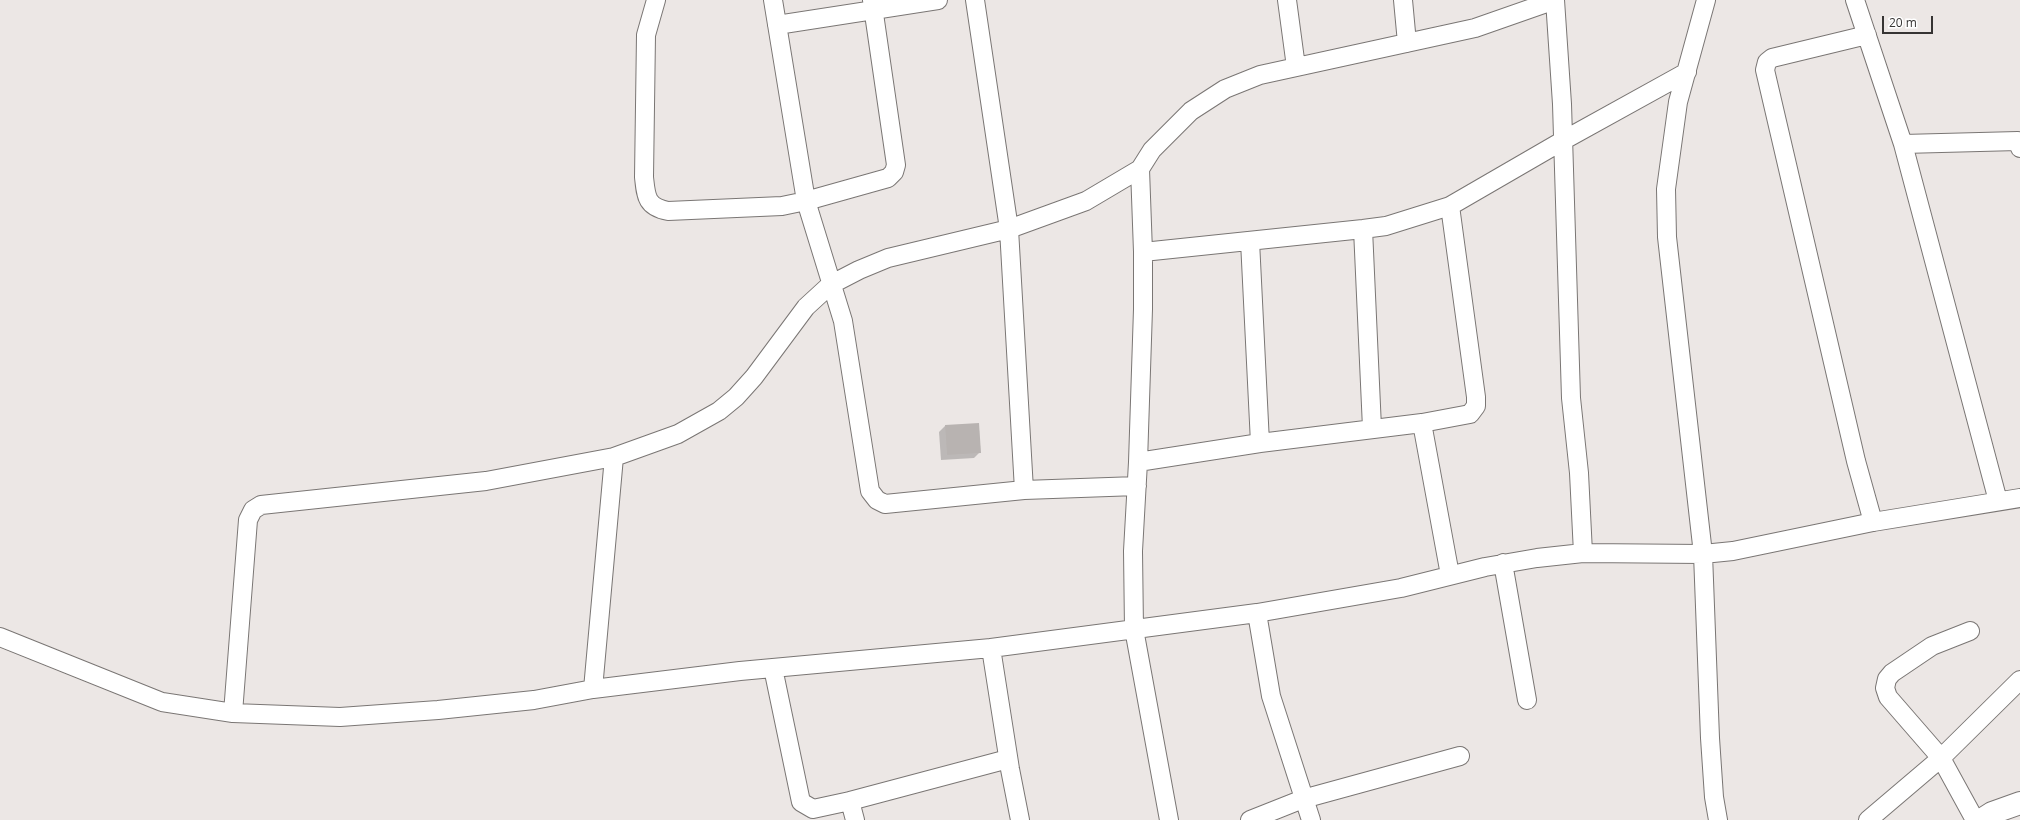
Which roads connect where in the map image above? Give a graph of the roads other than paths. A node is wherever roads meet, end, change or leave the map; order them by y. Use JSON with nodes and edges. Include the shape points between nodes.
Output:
{"nodes":[{"id":1,"x":656,"y":0,"type":"edge"},
{"id":2,"x":773,"y":0,"type":"edge"},
{"id":3,"x":938,"y":0,"type":"edge"},
{"id":4,"x":975,"y":0,"type":"edge"},
{"id":5,"x":1287,"y":0,"type":"edge"},
{"id":6,"x":1403,"y":0,"type":"edge"},
{"id":7,"x":1555,"y":0,"type":"edge"},
{"id":8,"x":1706,"y":0,"type":"edge"},
{"id":9,"x":1855,"y":0,"type":"edge"},
{"id":10,"x":873,"y":5,"type":"edge"},
{"id":11,"x":776,"y":25,"type":"junction"},
{"id":12,"x":1867,"y":34,"type":"junction"},
{"id":13,"x":1407,"y":43,"type":"junction"},
{"id":14,"x":1296,"y":67,"type":"junction"},
{"id":15,"x":1687,"y":72,"type":"junction"},
{"id":16,"x":1564,"y":140,"type":"junction"},
{"id":17,"x":1903,"y":144,"type":"junction"},
{"id":18,"x":2019,"y":144,"type":"edge"},
{"id":19,"x":1140,"y":169,"type":"junction"},
{"id":20,"x":806,"y":201,"type":"junction"},
{"id":21,"x":1450,"y":206,"type":"junction"},
{"id":22,"x":1010,"y":229,"type":"junction"},
{"id":23,"x":1363,"y":229,"type":"junction"},
{"id":24,"x":1250,"y":241,"type":"junction"},
{"id":25,"x":1143,"y":252,"type":"junction"},
{"id":26,"x":830,"y":285,"type":"junction"},
{"id":27,"x":1422,"y":423,"type":"junction"},
{"id":28,"x":1372,"y":428,"type":"junction"},
{"id":29,"x":1260,"y":443,"type":"junction"},
{"id":30,"x":614,"y":456,"type":"junction"},
{"id":31,"x":1138,"y":462,"type":"junction"},
{"id":32,"x":1137,"y":486,"type":"junction"},
{"id":33,"x":1024,"y":490,"type":"junction"},
{"id":34,"x":2020,"y":498,"type":"edge"},
{"id":35,"x":1998,"y":502,"type":"junction"},
{"id":36,"x":1873,"y":522,"type":"junction"},
{"id":37,"x":1583,"y":553,"type":"junction"},
{"id":38,"x":1703,"y":554,"type":"junction"},
{"id":39,"x":1503,"y":563,"type":"junction"},
{"id":40,"x":1450,"y":575,"type":"junction"},
{"id":41,"x":1258,"y":613,"type":"junction"},
{"id":42,"x":1134,"y":629,"type":"junction"},
{"id":43,"x":1970,"y":630,"type":"dead end"},
{"id":44,"x":0,"y":636,"type":"edge"},
{"id":45,"x":992,"y":648,"type":"junction"},
{"id":46,"x":773,"y":668,"type":"junction"},
{"id":47,"x":2020,"y":680,"type":"edge"},
{"id":48,"x":593,"y":689,"type":"junction"},
{"id":49,"x":1527,"y":700,"type":"dead end"},
{"id":50,"x":233,"y":713,"type":"junction"},
{"id":51,"x":1460,"y":756,"type":"dead end"},
{"id":52,"x":1941,"y":758,"type":"junction"},
{"id":53,"x":1008,"y":759,"type":"junction"},
{"id":54,"x":2020,"y":786,"type":"edge"},
{"id":55,"x":1304,"y":799,"type":"junction"},
{"id":56,"x":850,"y":801,"type":"junction"},
{"id":57,"x":2020,"y":803,"type":"edge"},
{"id":58,"x":1983,"y":818,"type":"edge"},
{"id":59,"x":855,"y":820,"type":"edge"},
{"id":60,"x":1020,"y":820,"type":"edge"},
{"id":61,"x":1169,"y":820,"type":"edge"},
{"id":62,"x":1250,"y":820,"type":"edge"},
{"id":63,"x":1311,"y":820,"type":"edge"},
{"id":64,"x":1718,"y":820,"type":"edge"},
{"id":65,"x":1868,"y":820,"type":"edge"}],
"edges":[{"from":1,"to":20,"type":"street","via":[[645,46],[644,177],[646,196],[652,206],[668,211],[687,211],[782,206]]},
{"from":2,"to":11,"type":"street"},
{"from":3,"to":10,"type":"street"},
{"from":4,"to":22,"type":"street"},
{"from":5,"to":14,"type":"street"},
{"from":6,"to":13,"type":"street"},
{"from":7,"to":13,"type":"street","via":[[1475,28]]},
{"from":7,"to":16,"type":"street"},
{"from":8,"to":15,"type":"street"},
{"from":9,"to":12,"type":"street"},
{"from":10,"to":11,"type":"street"},
{"from":10,"to":20,"type":"street","via":[[896,165],[894,172],[888,178]]},
{"from":11,"to":20,"type":"street"},
{"from":12,"to":17,"type":"street"},
{"from":12,"to":36,"type":"street","via":[[1772,58],[1767,62],[1765,70],[1856,461]]},
{"from":13,"to":14,"type":"street"},
{"from":14,"to":19,"type":"street","via":[[1260,75],[1225,89],[1192,111],[1165,135]]},
{"from":15,"to":16,"type":"street"},
{"from":15,"to":38,"type":"street","via":[[1678,102],[1666,189],[1667,237]]},
{"from":16,"to":21,"type":"street"},
{"from":16,"to":37,"type":"street","via":[[1571,398],[1579,473]]},
{"from":17,"to":18,"type":"street"},
{"from":17,"to":35,"type":"street"},
{"from":19,"to":22,"type":"street","via":[[1086,201]]},
{"from":19,"to":25,"type":"street"},
{"from":20,"to":26,"type":"street"},
{"from":21,"to":23,"type":"street","via":[[1386,226]]},
{"from":21,"to":27,"type":"street","via":[[1476,406],[1470,414]]},
{"from":22,"to":26,"type":"street","via":[[888,258]]},
{"from":22,"to":33,"type":"street"},
{"from":23,"to":24,"type":"street"},
{"from":23,"to":28,"type":"street"},
{"from":24,"to":25,"type":"street"},
{"from":24,"to":29,"type":"street"},
{"from":25,"to":31,"type":"street"},
{"from":26,"to":30,"type":"street","via":[[801,312],[754,377],[719,411],[678,434]]},
{"from":26,"to":33,"type":"street","via":[[843,321],[870,491],[877,500],[884,504],[893,504]]},
{"from":27,"to":28,"type":"street"},
{"from":27,"to":40,"type":"street"},
{"from":28,"to":29,"type":"street"},
{"from":29,"to":31,"type":"street"},
{"from":30,"to":48,"type":"street"},
{"from":30,"to":50,"type":"street","via":[[486,481],[261,505],[253,510],[248,520]]},
{"from":31,"to":32,"type":"street"},
{"from":32,"to":33,"type":"street"},
{"from":32,"to":42,"type":"street","via":[[1133,550]]},
{"from":34,"to":35,"type":"street"},
{"from":35,"to":36,"type":"street"},
{"from":36,"to":38,"type":"street","via":[[1733,551]]},
{"from":37,"to":38,"type":"street"},
{"from":37,"to":39,"type":"street"},
{"from":38,"to":64,"type":"street","via":[[1710,738]]},
{"from":39,"to":40,"type":"street"},
{"from":39,"to":49,"type":"street"},
{"from":40,"to":41,"type":"street","via":[[1401,588]]},
{"from":41,"to":42,"type":"street"},
{"from":41,"to":55,"type":"street","via":[[1271,696]]},
{"from":42,"to":45,"type":"street"},
{"from":42,"to":61,"type":"street"},
{"from":43,"to":52,"type":"street","via":[[1932,646],[1892,673],[1885,688],[1888,697]]},
{"from":44,"to":50,"type":"street","via":[[162,702]]},
{"from":45,"to":46,"type":"street"},
{"from":45,"to":53,"type":"street"},
{"from":46,"to":48,"type":"street"},
{"from":46,"to":56,"type":"street","via":[[801,802],[813,809]]},
{"from":47,"to":52,"type":"street"},
{"from":48,"to":50,"type":"street","via":[[534,700],[340,717]]},
{"from":51,"to":55,"type":"street"},
{"from":52,"to":58,"type":"street"},
{"from":52,"to":65,"type":"street"},
{"from":53,"to":56,"type":"street"},
{"from":53,"to":60,"type":"street"},
{"from":54,"to":58,"type":"main road"},
{"from":55,"to":62,"type":"street"},
{"from":55,"to":63,"type":"street"},
{"from":56,"to":59,"type":"street"},
{"from":57,"to":58,"type":"main road"}]}
